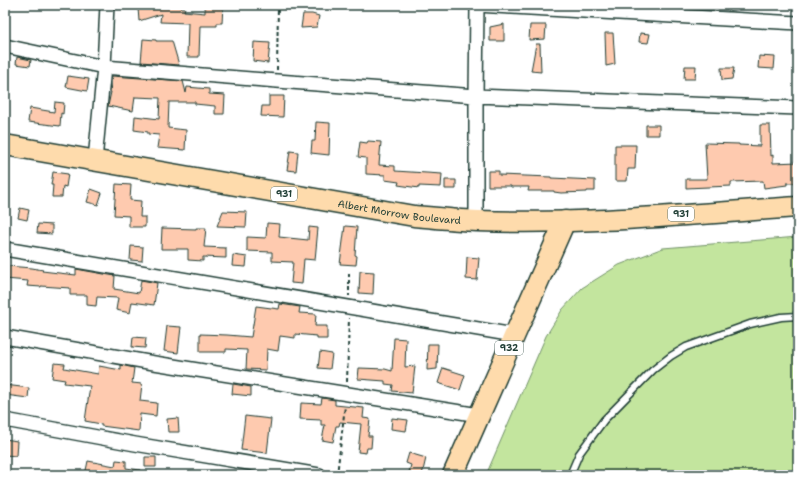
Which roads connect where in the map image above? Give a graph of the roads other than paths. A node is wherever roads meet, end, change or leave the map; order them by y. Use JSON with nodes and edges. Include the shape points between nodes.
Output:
{"nodes":[{"id":1,"x":107,"y":5,"type":"edge"},
{"id":2,"x":477,"y":5,"type":"edge"},
{"id":3,"x":798,"y":23,"type":"edge"},
{"id":4,"x":5,"y":46,"type":"edge"},
{"id":5,"x":104,"y":67,"type":"junction"},
{"id":6,"x":476,"y":96,"type":"junction"},
{"id":7,"x":798,"y":108,"type":"edge"},
{"id":8,"x":5,"y":145,"type":"edge"},
{"id":9,"x":95,"y":160,"type":"junction"},
{"id":10,"x":798,"y":207,"type":"edge"},
{"id":11,"x":476,"y":221,"type":"junction"},
{"id":12,"x":564,"y":221,"type":"junction"},
{"id":13,"x":5,"y":250,"type":"edge"},
{"id":14,"x":798,"y":316,"type":"edge"},
{"id":15,"x":514,"y":335,"type":"junction"},
{"id":16,"x":5,"y":337,"type":"edge"},
{"id":17,"x":479,"y":416,"type":"junction"},
{"id":18,"x":5,"y":420,"type":"edge"},
{"id":19,"x":319,"y":475,"type":"edge"},
{"id":20,"x":453,"y":475,"type":"edge"},
{"id":21,"x":570,"y":475,"type":"edge"}],
"edges":[{"from":1,"to":5,"type":"street"},
{"from":2,"to":3,"type":"street"},
{"from":2,"to":6,"type":"street"},
{"from":4,"to":5,"type":"street"},
{"from":5,"to":6,"type":"street"},
{"from":5,"to":9,"type":"street"},
{"from":6,"to":7,"type":"street"},
{"from":6,"to":11,"type":"street"},
{"from":8,"to":9,"type":"main road","name":"Albert Morrow Boulevard","number":"931"},
{"from":9,"to":11,"type":"main road","name":"Albert Morrow Boulevard","number":"931","via":[[414,216]]},
{"from":10,"to":12,"type":"main road","name":"Albert Morrow Boulevard","number":"931"},
{"from":11,"to":12,"type":"main road","name":"Albert Morrow Boulevard","number":"931"},
{"from":12,"to":15,"type":"main road","number":"932"},
{"from":13,"to":15,"type":"street"},
{"from":14,"to":21,"type":"lane","via":[[750,324],[686,347],[670,356],[604,420],[579,454]]},
{"from":15,"to":17,"type":"main road","number":"932"},
{"from":16,"to":17,"type":"street"},
{"from":17,"to":20,"type":"main road","number":"932"},
{"from":18,"to":19,"type":"street"}]}
